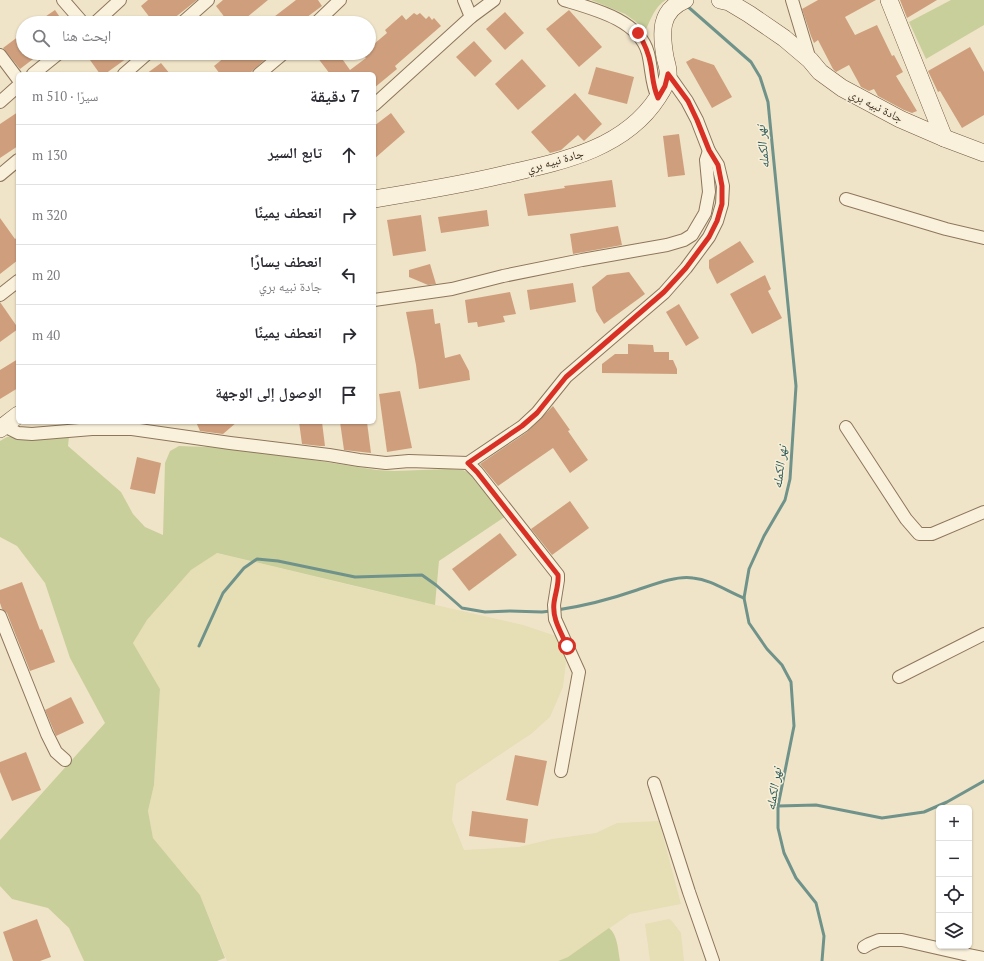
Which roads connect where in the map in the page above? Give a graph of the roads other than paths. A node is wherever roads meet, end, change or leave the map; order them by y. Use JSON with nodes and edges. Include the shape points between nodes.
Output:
{"nodes":[{"id":1,"x":63,"y":0,"type":"edge"},
{"id":2,"x":120,"y":0,"type":"edge"},
{"id":3,"x":208,"y":0,"type":"edge"},
{"id":4,"x":340,"y":0,"type":"edge"},
{"id":5,"x":464,"y":0,"type":"edge"},
{"id":6,"x":494,"y":0,"type":"edge"},
{"id":7,"x":564,"y":0,"type":"edge"},
{"id":8,"x":685,"y":0,"type":"edge"},
{"id":9,"x":792,"y":0,"type":"edge"},
{"id":10,"x":889,"y":0,"type":"edge"},
{"id":11,"x":724,"y":1,"type":"edge"},
{"id":12,"x":78,"y":16,"type":"edge"},
{"id":13,"x":103,"y":16,"type":"edge"},
{"id":14,"x":190,"y":16,"type":"edge"},
{"id":15,"x":323,"y":16,"type":"edge"},
{"id":16,"x":471,"y":17,"type":"junction"},
{"id":17,"x":0,"y":55,"type":"edge"},
{"id":18,"x":50,"y":60,"type":"edge"},
{"id":19,"x":140,"y":60,"type":"edge"},
{"id":20,"x":276,"y":60,"type":"edge"},
{"id":21,"x":810,"y":60,"type":"junction"},
{"id":22,"x":35,"y":72,"type":"edge"},
{"id":23,"x":126,"y":72,"type":"edge"},
{"id":24,"x":261,"y":72,"type":"edge"},
{"id":25,"x":668,"y":74,"type":"junction"},
{"id":26,"x":16,"y":76,"type":"edge"},
{"id":27,"x":16,"y":88,"type":"edge"},
{"id":28,"x":658,"y":98,"type":"junction"},
{"id":29,"x":0,"y":102,"type":"edge"},
{"id":30,"x":376,"y":103,"type":"edge"},
{"id":31,"x":944,"y":138,"type":"junction"},
{"id":32,"x":709,"y":150,"type":"junction"},
{"id":33,"x":984,"y":153,"type":"edge"},
{"id":34,"x":16,"y":162,"type":"edge"},
{"id":35,"x":0,"y":175,"type":"edge"},
{"id":36,"x":376,"y":199,"type":"edge"},
{"id":37,"x":846,"y":199,"type":"dead end"},
{"id":38,"x":984,"y":238,"type":"edge"},
{"id":39,"x":16,"y":283,"type":"edge"},
{"id":40,"x":0,"y":295,"type":"edge"},
{"id":41,"x":376,"y":300,"type":"edge"},
{"id":42,"x":16,"y":416,"type":"edge"},
{"id":43,"x":2,"y":427,"type":"edge"},
{"id":44,"x":846,"y":427,"type":"dead end"},
{"id":45,"x":468,"y":463,"type":"junction"},
{"id":46,"x":984,"y":512,"type":"edge"},
{"id":47,"x":0,"y":616,"type":"edge"},
{"id":48,"x":984,"y":634,"type":"edge"},
{"id":49,"x":899,"y":677,"type":"dead end"},
{"id":50,"x":65,"y":760,"type":"dead end"},
{"id":51,"x":561,"y":771,"type":"dead end"},
{"id":52,"x":654,"y":783,"type":"dead end"},
{"id":53,"x":864,"y":948,"type":"dead end"},
{"id":54,"x":984,"y":958,"type":"edge"},
{"id":55,"x":713,"y":961,"type":"edge"}],
"edges":[{"from":1,"to":12,"type":"street"},
{"from":2,"to":13,"type":"street"},
{"from":3,"to":14,"type":"street"},
{"from":4,"to":15,"type":"street"},
{"from":5,"to":16,"type":"street"},
{"from":6,"to":16,"type":"street"},
{"from":7,"to":28,"type":"street","via":[[604,14],[638,33],[648,53],[653,88]]},
{"from":8,"to":25,"type":"street","name":"جادة نبيه بري","via":[[670,10],[664,21]]},
{"from":9,"to":21,"type":"street"},
{"from":10,"to":31,"type":"street"},
{"from":11,"to":21,"type":"street","name":"جادة نبيه بري","via":[[766,25]]},
{"from":16,"to":30,"type":"street"},
{"from":17,"to":26,"type":"street"},
{"from":18,"to":22,"type":"street"},
{"from":19,"to":23,"type":"street"},
{"from":20,"to":24,"type":"street"},
{"from":21,"to":31,"type":"street","name":"جادة نبيه بري","via":[[820,72],[842,88],[900,119]]},
{"from":25,"to":28,"type":"street","name":"جادة نبيه بري"},
{"from":25,"to":32,"type":"street","via":[[688,101]]},
{"from":27,"to":29,"type":"street"},
{"from":28,"to":36,"type":"street","name":"جادة نبيه بري","via":[[626,131],[606,144],[569,160],[467,183]]},
{"from":31,"to":33,"type":"street","name":"جادة نبيه بري"},
{"from":32,"to":41,"type":"street","via":[[706,160],[709,192],[705,213],[692,235],[684,240],[503,276],[452,289]]},
{"from":32,"to":45,"type":"street","via":[[718,165],[722,204],[709,237],[686,268],[664,292],[566,377],[537,413]]},
{"from":34,"to":35,"type":"street"},
{"from":37,"to":38,"type":"street"},
{"from":39,"to":40,"type":"street"},
{"from":42,"to":43,"type":"street"},
{"from":43,"to":45,"type":"street","via":[[18,433],[32,434],[132,429],[386,463]]},
{"from":44,"to":46,"type":"street","via":[[906,519],[919,534],[932,534]]},
{"from":45,"to":51,"type":"street","via":[[558,575],[555,619],[579,672]]},
{"from":47,"to":50,"type":"street","via":[[47,734],[56,752]]},
{"from":48,"to":49,"type":"street"},
{"from":52,"to":55,"type":"street"},
{"from":53,"to":54,"type":"street","via":[[879,940],[902,940]]}]}
